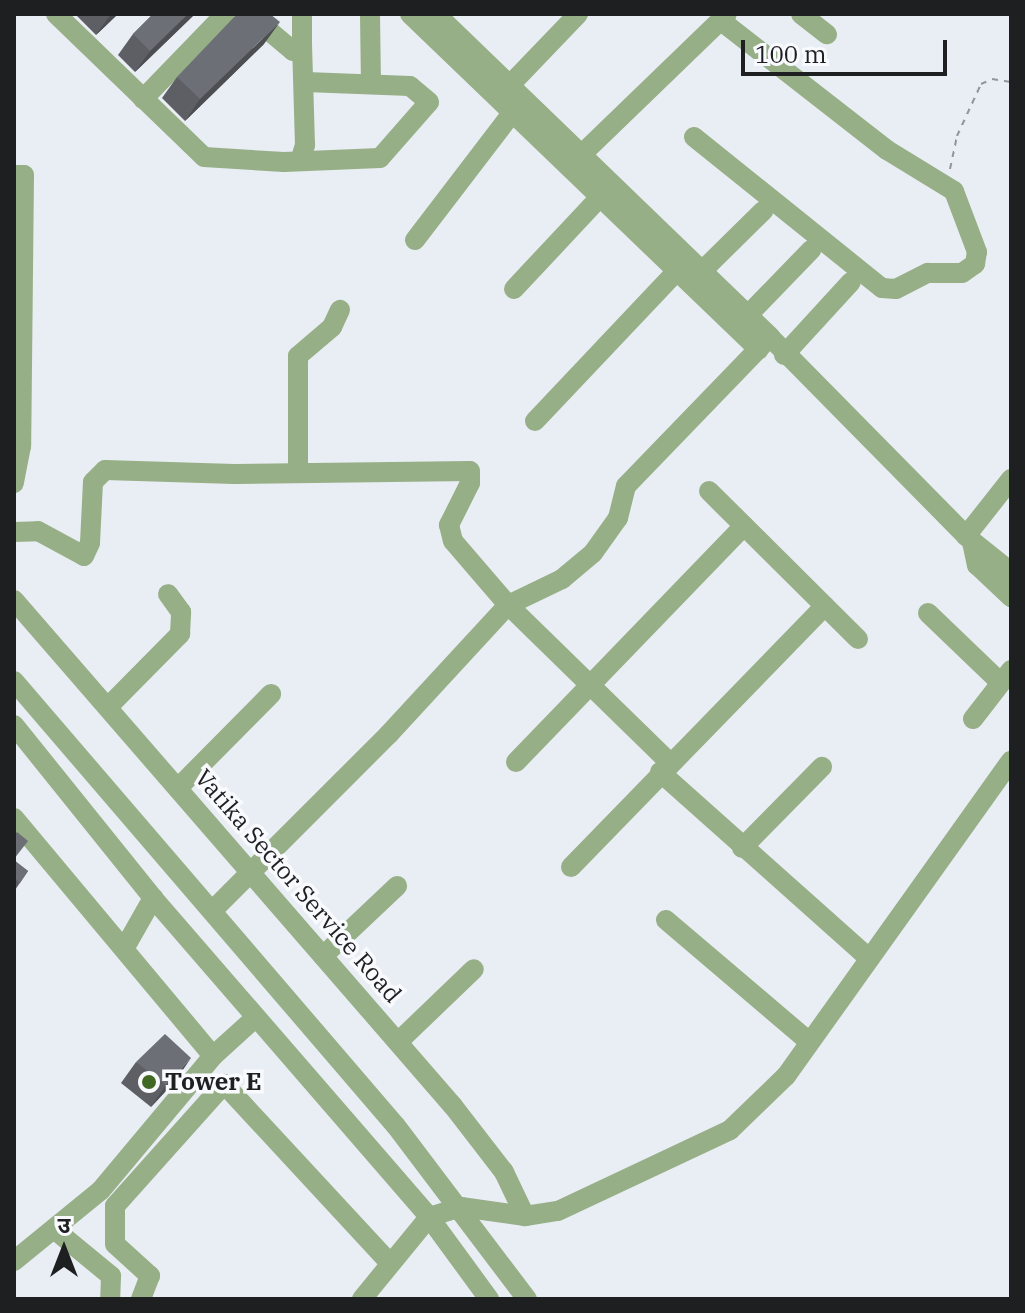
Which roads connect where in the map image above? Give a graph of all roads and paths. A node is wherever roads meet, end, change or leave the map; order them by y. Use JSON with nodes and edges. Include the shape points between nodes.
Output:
{"nodes":[{"id":1,"x":56,"y":14,"type":"edge"},
{"id":2,"x":225,"y":14,"type":"edge"},
{"id":3,"x":249,"y":14,"type":"edge"},
{"id":4,"x":302,"y":14,"type":"edge"},
{"id":5,"x":370,"y":14,"type":"edge"},
{"id":6,"x":410,"y":14,"type":"edge"},
{"id":7,"x":436,"y":14,"type":"edge"},
{"id":8,"x":578,"y":14,"type":"edge"},
{"id":9,"x":801,"y":14,"type":"edge"},
{"id":10,"x":724,"y":17,"type":"edge"},
{"id":11,"x":827,"y":34,"type":"dead end"},
{"id":12,"x":302,"y":43,"type":"junction"},
{"id":13,"x":306,"y":82,"type":"junction"},
{"id":14,"x":371,"y":82,"type":"junction"},
{"id":15,"x":1011,"y":82,"type":"edge"},
{"id":16,"x":509,"y":86,"type":"junction"},
{"id":17,"x":143,"y":99,"type":"junction"},
{"id":18,"x":513,"y":112,"type":"junction"},
{"id":19,"x":694,"y":137,"type":"dead end"},
{"id":20,"x":580,"y":156,"type":"junction"},
{"id":21,"x":301,"y":158,"type":"junction"},
{"id":22,"x":14,"y":175,"type":"edge"},
{"id":23,"x":944,"y":185,"type":"junction"},
{"id":24,"x":600,"y":197,"type":"junction"},
{"id":25,"x":763,"y":211,"type":"dead end"},
{"id":26,"x":415,"y":240,"type":"dead end"},
{"id":27,"x":811,"y":250,"type":"dead end"},
{"id":28,"x":677,"y":271,"type":"junction"},
{"id":29,"x":702,"y":271,"type":"junction"},
{"id":30,"x":851,"y":282,"type":"dead end"},
{"id":31,"x":514,"y":289,"type":"dead end"},
{"id":32,"x":340,"y":310,"type":"dead end"},
{"id":33,"x":748,"y":315,"type":"junction"},
{"id":34,"x":765,"y":343,"type":"junction"},
{"id":35,"x":784,"y":355,"type":"junction"},
{"id":36,"x":535,"y":421,"type":"dead end"},
{"id":37,"x":298,"y":472,"type":"junction"},
{"id":38,"x":1011,"y":479,"type":"edge"},
{"id":39,"x":14,"y":483,"type":"edge"},
{"id":40,"x":709,"y":491,"type":"dead end"},
{"id":41,"x":744,"y":526,"type":"junction"},
{"id":42,"x":14,"y":532,"type":"edge"},
{"id":43,"x":969,"y":539,"type":"junction"},
{"id":44,"x":1011,"y":572,"type":"edge"},
{"id":45,"x":168,"y":594,"type":"dead end"},
{"id":46,"x":1011,"y":597,"type":"edge"},
{"id":47,"x":14,"y":600,"type":"edge"},
{"id":48,"x":508,"y":605,"type":"junction"},
{"id":49,"x":825,"y":606,"type":"junction"},
{"id":50,"x":928,"y":613,"type":"dead end"},
{"id":51,"x":858,"y":639,"type":"dead end"},
{"id":52,"x":1006,"y":676,"type":"edge"},
{"id":53,"x":14,"y":681,"type":"edge"},
{"id":54,"x":591,"y":681,"type":"junction"},
{"id":55,"x":271,"y":694,"type":"dead end"},
{"id":56,"x":108,"y":707,"type":"junction"},
{"id":57,"x":973,"y":719,"type":"dead end"},
{"id":58,"x":14,"y":725,"type":"edge"},
{"id":59,"x":1011,"y":761,"type":"edge"},
{"id":60,"x":516,"y":762,"type":"dead end"},
{"id":61,"x":664,"y":767,"type":"junction"},
{"id":62,"x":822,"y":767,"type":"dead end"},
{"id":63,"x":179,"y":787,"type":"junction"},
{"id":64,"x":14,"y":818,"type":"edge"},
{"id":65,"x":742,"y":848,"type":"junction"},
{"id":66,"x":571,"y":867,"type":"dead end"},
{"id":67,"x":251,"y":872,"type":"junction"},
{"id":68,"x":397,"y":886,"type":"dead end"},
{"id":69,"x":153,"y":898,"type":"junction"},
{"id":70,"x":213,"y":910,"type":"junction"},
{"id":71,"x":666,"y":920,"type":"dead end"},
{"id":72,"x":124,"y":949,"type":"junction"},
{"id":73,"x":323,"y":956,"type":"junction"},
{"id":74,"x":868,"y":957,"type":"junction"},
{"id":75,"x":474,"y":969,"type":"dead end"},
{"id":76,"x":255,"y":1018,"type":"junction"},
{"id":77,"x":808,"y":1041,"type":"junction"},
{"id":78,"x":398,"y":1042,"type":"junction"},
{"id":79,"x":213,"y":1056,"type":"junction"},
{"id":80,"x":461,"y":1207,"type":"junction"},
{"id":81,"x":525,"y":1216,"type":"junction"},
{"id":82,"x":429,"y":1217,"type":"junction"},
{"id":83,"x":54,"y":1229,"type":"junction"},
{"id":84,"x":14,"y":1261,"type":"edge"},
{"id":85,"x":389,"y":1262,"type":"junction"},
{"id":86,"x":110,"y":1299,"type":"edge"},
{"id":87,"x":141,"y":1299,"type":"edge"},
{"id":88,"x":362,"y":1299,"type":"edge"},
{"id":89,"x":489,"y":1299,"type":"edge"},
{"id":90,"x":527,"y":1299,"type":"edge"}],
"edges":[{"from":1,"to":17,"type":"street"},
{"from":2,"to":17,"type":"street"},
{"from":3,"to":12,"type":"street","via":[[288,50]]},
{"from":4,"to":12,"type":"street"},
{"from":5,"to":14,"type":"street"},
{"from":6,"to":18,"type":"street"},
{"from":7,"to":16,"type":"street"},
{"from":8,"to":16,"type":"street"},
{"from":9,"to":11,"type":"street"},
{"from":10,"to":20,"type":"street"},
{"from":10,"to":23,"type":"street","via":[[887,150]]},
{"from":12,"to":13,"type":"street"},
{"from":13,"to":14,"type":"street"},
{"from":13,"to":21,"type":"street"},
{"from":14,"to":21,"type":"street","via":[[420,90],[429,97],[428,106],[380,158]]},
{"from":15,"to":23,"type":"path","via":[[992,79],[981,84],[957,136]]},
{"from":16,"to":20,"type":"street"},
{"from":17,"to":21,"type":"street","via":[[204,157],[284,162]]},
{"from":18,"to":24,"type":"street"},
{"from":18,"to":26,"type":"street"},
{"from":19,"to":23,"type":"street","via":[[837,255],[890,291],[928,273],[962,273],[975,264],[977,252],[961,200]]},
{"from":20,"to":29,"type":"street"},
{"from":22,"to":39,"type":"street","via":[[24,175],[21,446]]},
{"from":24,"to":28,"type":"street"},
{"from":24,"to":31,"type":"street"},
{"from":25,"to":29,"type":"street"},
{"from":27,"to":33,"type":"street"},
{"from":28,"to":34,"type":"street"},
{"from":28,"to":36,"type":"street"},
{"from":29,"to":33,"type":"street"},
{"from":30,"to":35,"type":"street"},
{"from":32,"to":37,"type":"street","via":[[332,327],[298,356]]},
{"from":33,"to":34,"type":"street"},
{"from":34,"to":35,"type":"street"},
{"from":34,"to":48,"type":"street","via":[[626,486],[618,518],[593,553],[562,579]]},
{"from":35,"to":43,"type":"street"},
{"from":37,"to":42,"type":"street","via":[[105,470],[93,482],[90,543],[84,556],[30,528]]},
{"from":37,"to":48,"type":"street","via":[[470,471],[470,483],[449,525],[453,541]]},
{"from":38,"to":43,"type":"street"},
{"from":40,"to":41,"type":"street"},
{"from":41,"to":49,"type":"street"},
{"from":41,"to":54,"type":"street"},
{"from":43,"to":44,"type":"street"},
{"from":43,"to":46,"type":"street","via":[[977,565]]},
{"from":45,"to":56,"type":"street","via":[[181,612],[180,634]]},
{"from":47,"to":56,"type":"street","name":"Vatika Sector Service Road"},
{"from":48,"to":54,"type":"street"},
{"from":48,"to":67,"type":"street"},
{"from":49,"to":51,"type":"street"},
{"from":49,"to":61,"type":"street"},
{"from":50,"to":52,"type":"street"},
{"from":52,"to":57,"type":"street"},
{"from":53,"to":70,"type":"street"},
{"from":54,"to":60,"type":"street"},
{"from":54,"to":61,"type":"street"},
{"from":55,"to":63,"type":"street"},
{"from":56,"to":63,"type":"street","name":"Vatika Sector Service Road"},
{"from":58,"to":69,"type":"street"},
{"from":59,"to":74,"type":"street"},
{"from":61,"to":65,"type":"street"},
{"from":61,"to":66,"type":"street"},
{"from":62,"to":65,"type":"street"},
{"from":63,"to":67,"type":"street","name":"Vatika Sector Service Road"},
{"from":64,"to":72,"type":"street"},
{"from":65,"to":74,"type":"street"},
{"from":67,"to":70,"type":"street"},
{"from":67,"to":73,"type":"street","name":"Vatika Sector Service Road"},
{"from":68,"to":73,"type":"street"},
{"from":69,"to":72,"type":"street"},
{"from":69,"to":76,"type":"street"},
{"from":70,"to":80,"type":"street"},
{"from":71,"to":77,"type":"street"},
{"from":72,"to":79,"type":"street"},
{"from":73,"to":78,"type":"street","name":"Vatika Sector Service Road"},
{"from":74,"to":77,"type":"street"},
{"from":75,"to":78,"type":"street"},
{"from":76,"to":79,"type":"street"},
{"from":76,"to":82,"type":"street"},
{"from":77,"to":81,"type":"street","via":[[786,1076],[730,1130],[558,1211]]},
{"from":78,"to":81,"type":"street","name":"Vatika Sector Service Road","via":[[504,1172]]},
{"from":79,"to":83,"type":"street","via":[[101,1190]]},
{"from":80,"to":81,"type":"street"},
{"from":80,"to":82,"type":"street"},
{"from":80,"to":90,"type":"street"},
{"from":82,"to":85,"type":"street"},
{"from":82,"to":89,"type":"street"},
{"from":83,"to":84,"type":"street"},
{"from":83,"to":86,"type":"street","via":[[111,1276]]},
{"from":85,"to":87,"type":"street","via":[[224,1084],[115,1206],[115,1244],[150,1276]]},
{"from":85,"to":88,"type":"street"}]}
